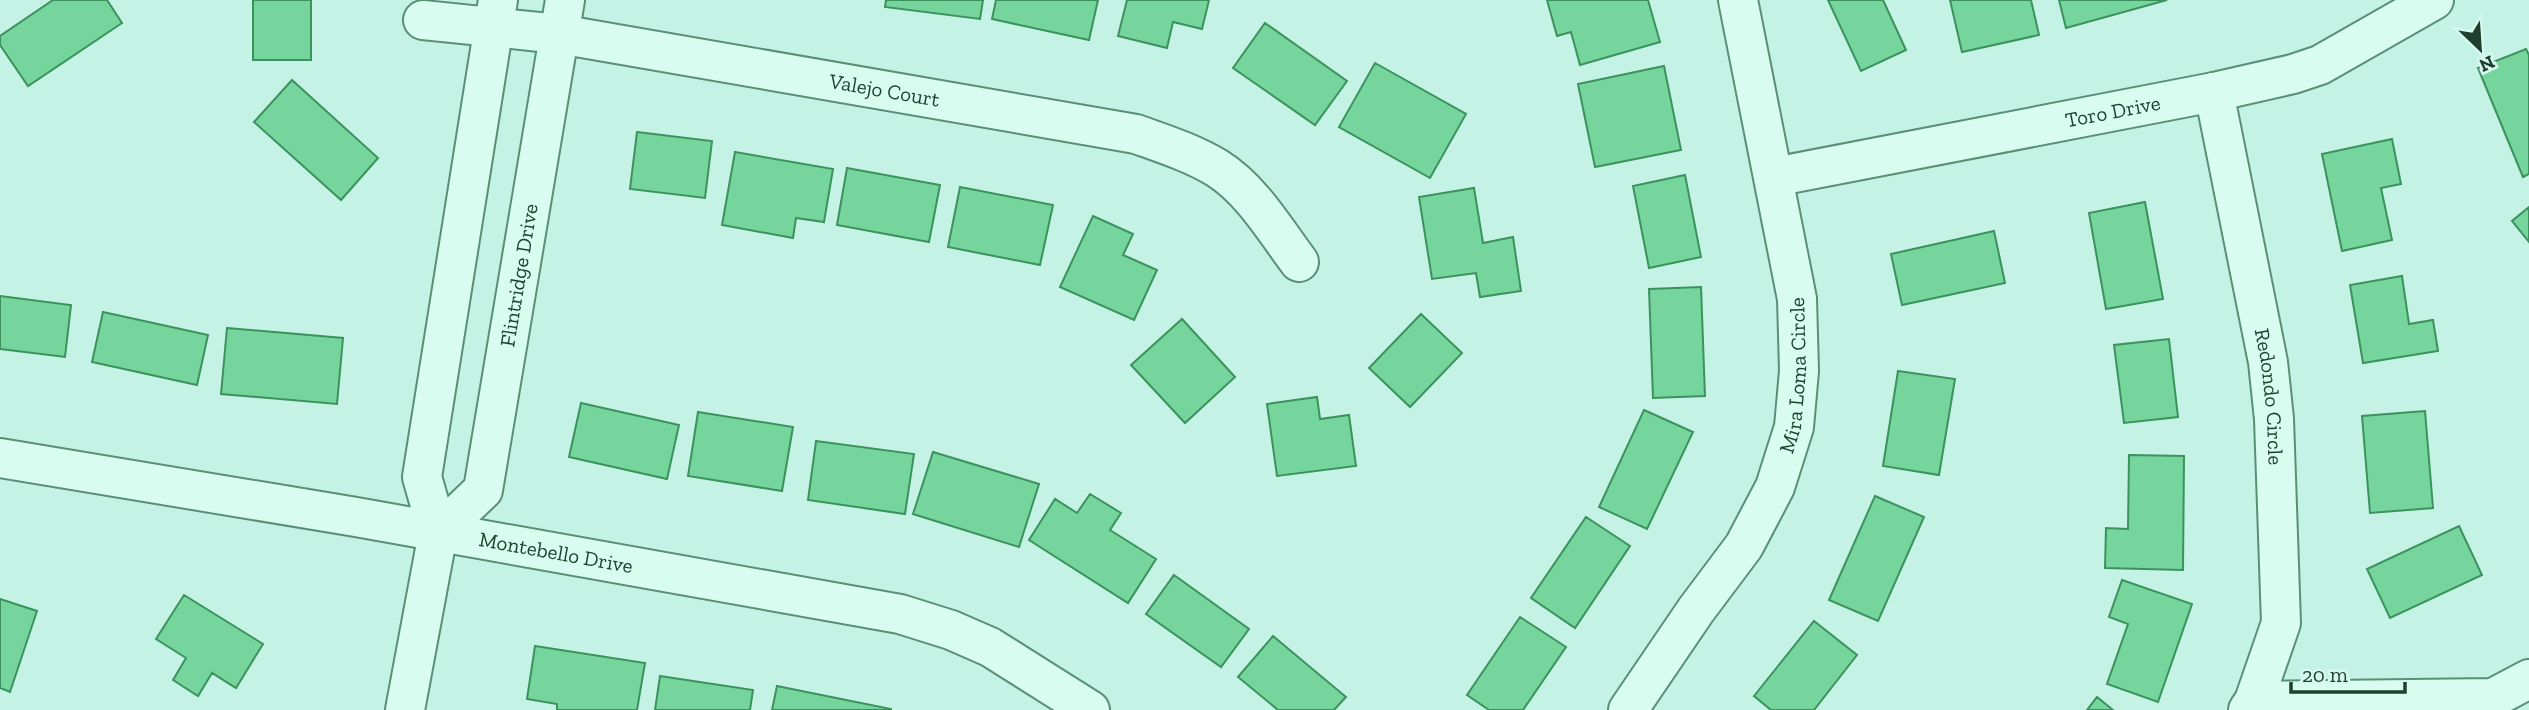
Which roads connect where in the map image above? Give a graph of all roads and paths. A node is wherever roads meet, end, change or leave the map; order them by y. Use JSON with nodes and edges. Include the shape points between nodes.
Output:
{"nodes":[{"id":1,"x":1738,"y":0,"type":"edge"},
{"id":2,"x":2434,"y":0,"type":"edge"},
{"id":3,"x":496,"y":13,"type":"edge"},
{"id":4,"x":562,"y":17,"type":"edge"},
{"id":5,"x":423,"y":20,"type":"dead end"},
{"id":6,"x":2214,"y":92,"type":"junction"},
{"id":7,"x":1774,"y":177,"type":"junction"},
{"id":8,"x":1299,"y":262,"type":"dead end"},
{"id":9,"x":0,"y":458,"type":"edge"},
{"id":10,"x":438,"y":533,"type":"junction"},
{"id":11,"x":2529,"y":679,"type":"edge"},
{"id":12,"x":2251,"y":706,"type":"edge"},
{"id":13,"x":405,"y":710,"type":"edge"},
{"id":14,"x":1090,"y":710,"type":"edge"},
{"id":15,"x":1628,"y":710,"type":"edge"}],
"edges":[{"from":1,"to":7,"type":"street","name":"Mira Loma Circle"},
{"from":2,"to":6,"type":"street","name":"Toro Drive","via":[[2320,65]]},
{"from":3,"to":4,"type":"street","name":"Valejo Court"},
{"from":3,"to":5,"type":"street","name":"Valejo Court"},
{"from":3,"to":10,"type":"street","via":[[422,477]]},
{"from":4,"to":8,"type":"street","name":"Valejo Court","via":[[1136,134],[1218,169],[1250,197]]},
{"from":4,"to":10,"type":"street","name":"Flintridge Drive","via":[[483,490]]},
{"from":6,"to":7,"type":"street","name":"Toro Drive"},
{"from":6,"to":12,"type":"street","name":"Redondo Circle","via":[[2268,362],[2274,419],[2281,623]]},
{"from":7,"to":15,"type":"street","name":"Mira Loma Circle","via":[[1797,299],[1799,371],[1794,427],[1775,486],[1744,546]]},
{"from":9,"to":10,"type":"street","name":"Montebello Drive"},
{"from":10,"to":13,"type":"street"},
{"from":10,"to":14,"type":"street","name":"Montebello Drive","via":[[900,614],[990,647]]},
{"from":11,"to":12,"type":"street","name":"Redondo Circle","via":[[2493,698]]}]}
